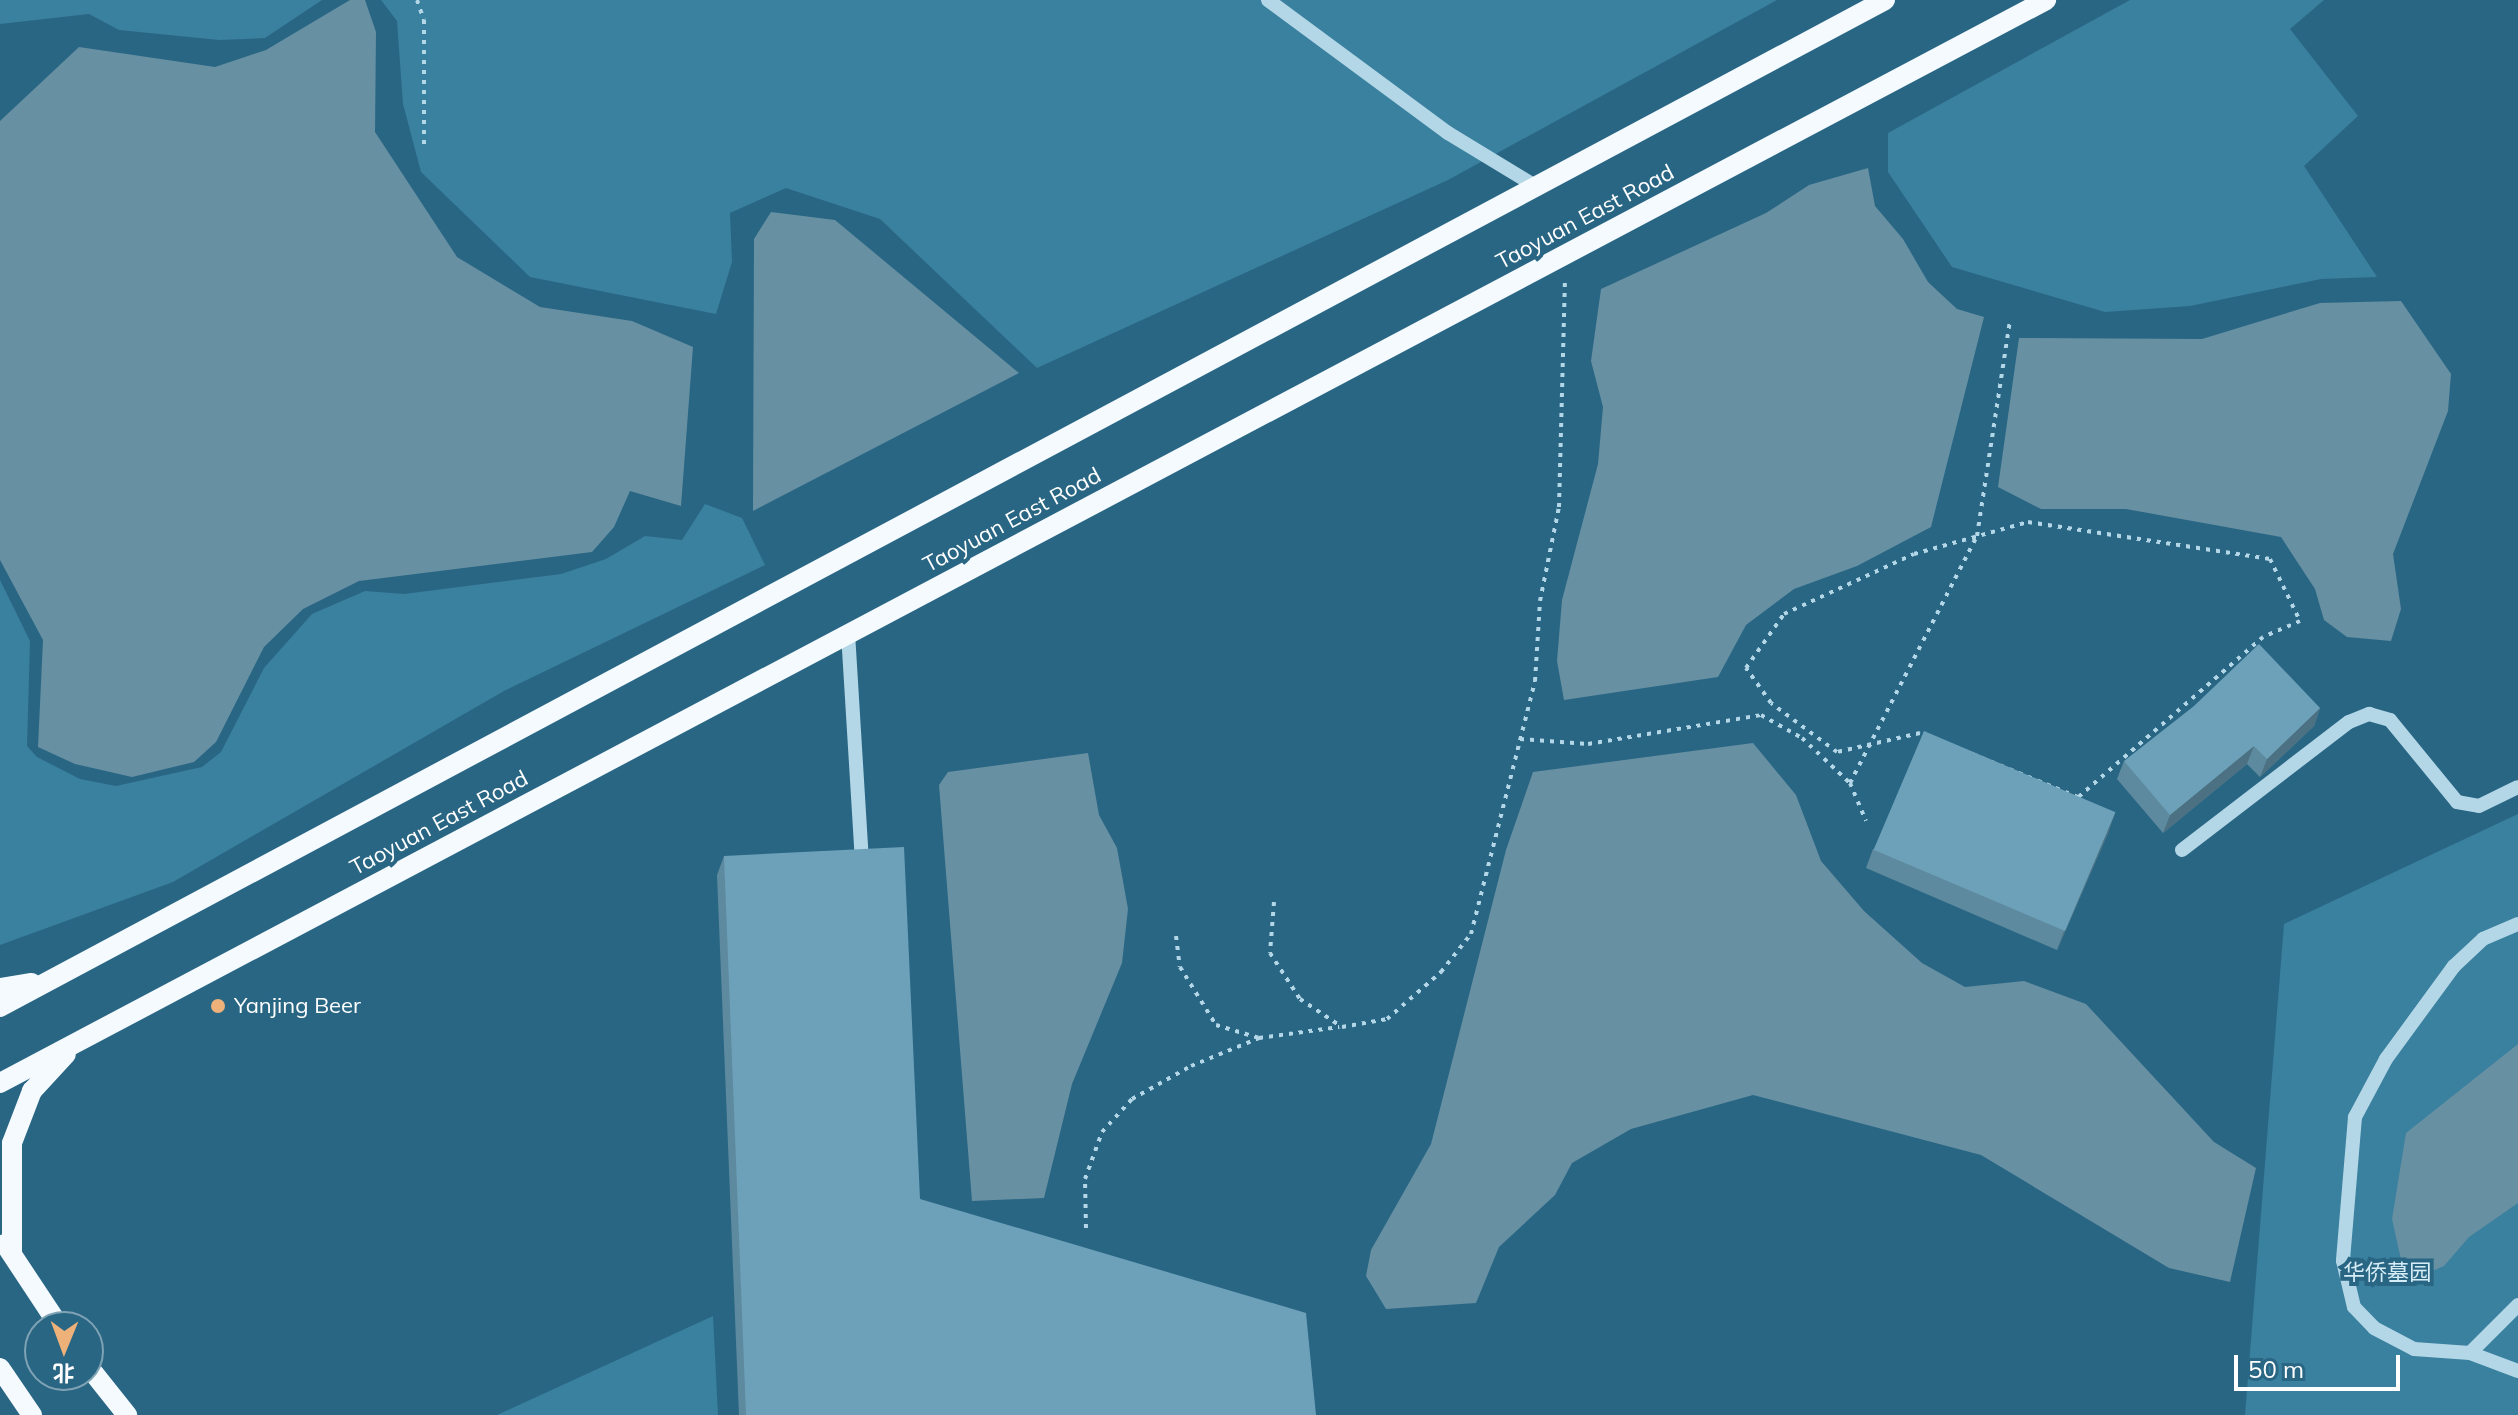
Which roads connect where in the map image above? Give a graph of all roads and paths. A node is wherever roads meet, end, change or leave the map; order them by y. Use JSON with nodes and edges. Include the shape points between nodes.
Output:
{"nodes":[{"id":1,"x":417,"y":0,"type":"edge"},
{"id":2,"x":1268,"y":0,"type":"edge"},
{"id":3,"x":1885,"y":0,"type":"edge"},
{"id":4,"x":2046,"y":0,"type":"edge"},
{"id":5,"x":424,"y":145,"type":"dead end"},
{"id":6,"x":1535,"y":186,"type":"junction"},
{"id":7,"x":1565,"y":255,"type":"junction"},
{"id":8,"x":2010,"y":320,"type":"dead end"},
{"id":9,"x":1977,"y":536,"type":"junction"},
{"id":10,"x":848,"y":633,"type":"junction"},
{"id":11,"x":1520,"y":739,"type":"junction"},
{"id":12,"x":1874,"y":744,"type":"junction"},
{"id":13,"x":1850,"y":783,"type":"junction"},
{"id":14,"x":2518,"y":787,"type":"edge"},
{"id":15,"x":1866,"y":821,"type":"dead end"},
{"id":16,"x":2182,"y":850,"type":"dead end"},
{"id":17,"x":862,"y":859,"type":"edge"},
{"id":18,"x":1274,"y":902,"type":"dead end"},
{"id":19,"x":2518,"y":924,"type":"edge"},
{"id":20,"x":1176,"y":936,"type":"dead end"},
{"id":21,"x":48,"y":980,"type":"junction"},
{"id":22,"x":0,"y":988,"type":"edge"},
{"id":23,"x":0,"y":1007,"type":"edge"},
{"id":24,"x":1342,"y":1027,"type":"junction"},
{"id":25,"x":1259,"y":1038,"type":"junction"},
{"id":26,"x":76,"y":1042,"type":"junction"},
{"id":27,"x":0,"y":1083,"type":"edge"},
{"id":28,"x":1086,"y":1228,"type":"dead end"},
{"id":29,"x":0,"y":1235,"type":"edge"},
{"id":30,"x":12,"y":1253,"type":"junction"},
{"id":31,"x":2518,"y":1305,"type":"edge"},
{"id":32,"x":50,"y":1311,"type":"edge"},
{"id":33,"x":2470,"y":1353,"type":"junction"},
{"id":34,"x":0,"y":1368,"type":"edge"},
{"id":35,"x":2518,"y":1371,"type":"edge"},
{"id":36,"x":104,"y":1386,"type":"edge"},
{"id":37,"x":32,"y":1415,"type":"edge"},
{"id":38,"x":127,"y":1415,"type":"edge"}],
"edges":[{"from":1,"to":5,"type":"path","via":[[424,20]]},
{"from":2,"to":6,"type":"street","via":[[1448,133]]},
{"from":3,"to":6,"type":"main road"},
{"from":4,"to":7,"type":"main road","name":"Taoyuan East Road"},
{"from":6,"to":21,"type":"main road"},
{"from":7,"to":10,"type":"main road","name":"Taoyuan East Road"},
{"from":7,"to":11,"type":"path","via":[[1559,507],[1540,601],[1535,681]]},
{"from":8,"to":9,"type":"path"},
{"from":9,"to":12,"type":"path"},
{"from":9,"to":12,"type":"path","via":[[1914,554],[1784,614],[1746,668],[1771,703],[1837,752]]},
{"from":9,"to":12,"type":"path","via":[[2028,522],[2270,559],[2300,621],[2263,637],[2078,797],[1920,733]]},
{"from":10,"to":17,"type":"street"},
{"from":10,"to":26,"type":"main road","name":"Taoyuan East Road"},
{"from":11,"to":13,"type":"path","via":[[1588,744],[1761,715],[1802,738]]},
{"from":11,"to":24,"type":"path","via":[[1471,934],[1441,972],[1387,1019]]},
{"from":12,"to":13,"type":"path"},
{"from":13,"to":15,"type":"path"},
{"from":14,"to":16,"type":"street","via":[[2479,806],[2457,802],[2390,720],[2369,714],[2349,722]]},
{"from":18,"to":24,"type":"path","via":[[1270,953],[1300,999]]},
{"from":19,"to":33,"type":"street","via":[[2483,939],[2454,966],[2386,1059],[2355,1117],[2343,1261],[2354,1307],[2374,1328],[2414,1349]]},
{"from":20,"to":25,"type":"path","via":[[1180,967],[1216,1025]]},
{"from":21,"to":22,"type":"main road"},
{"from":21,"to":23,"type":"main road"},
{"from":24,"to":25,"type":"path"},
{"from":25,"to":28,"type":"path","via":[[1191,1066],[1132,1099],[1102,1132],[1089,1167]]},
{"from":26,"to":27,"type":"main road","name":"Taoyuan East Road"},
{"from":26,"to":30,"type":"main road","via":[[32,1091],[12,1143]]},
{"from":29,"to":30,"type":"main road"},
{"from":30,"to":32,"type":"main road"},
{"from":31,"to":33,"type":"street"},
{"from":33,"to":35,"type":"street"},
{"from":34,"to":37,"type":"main road"},
{"from":36,"to":38,"type":"main road"}]}
